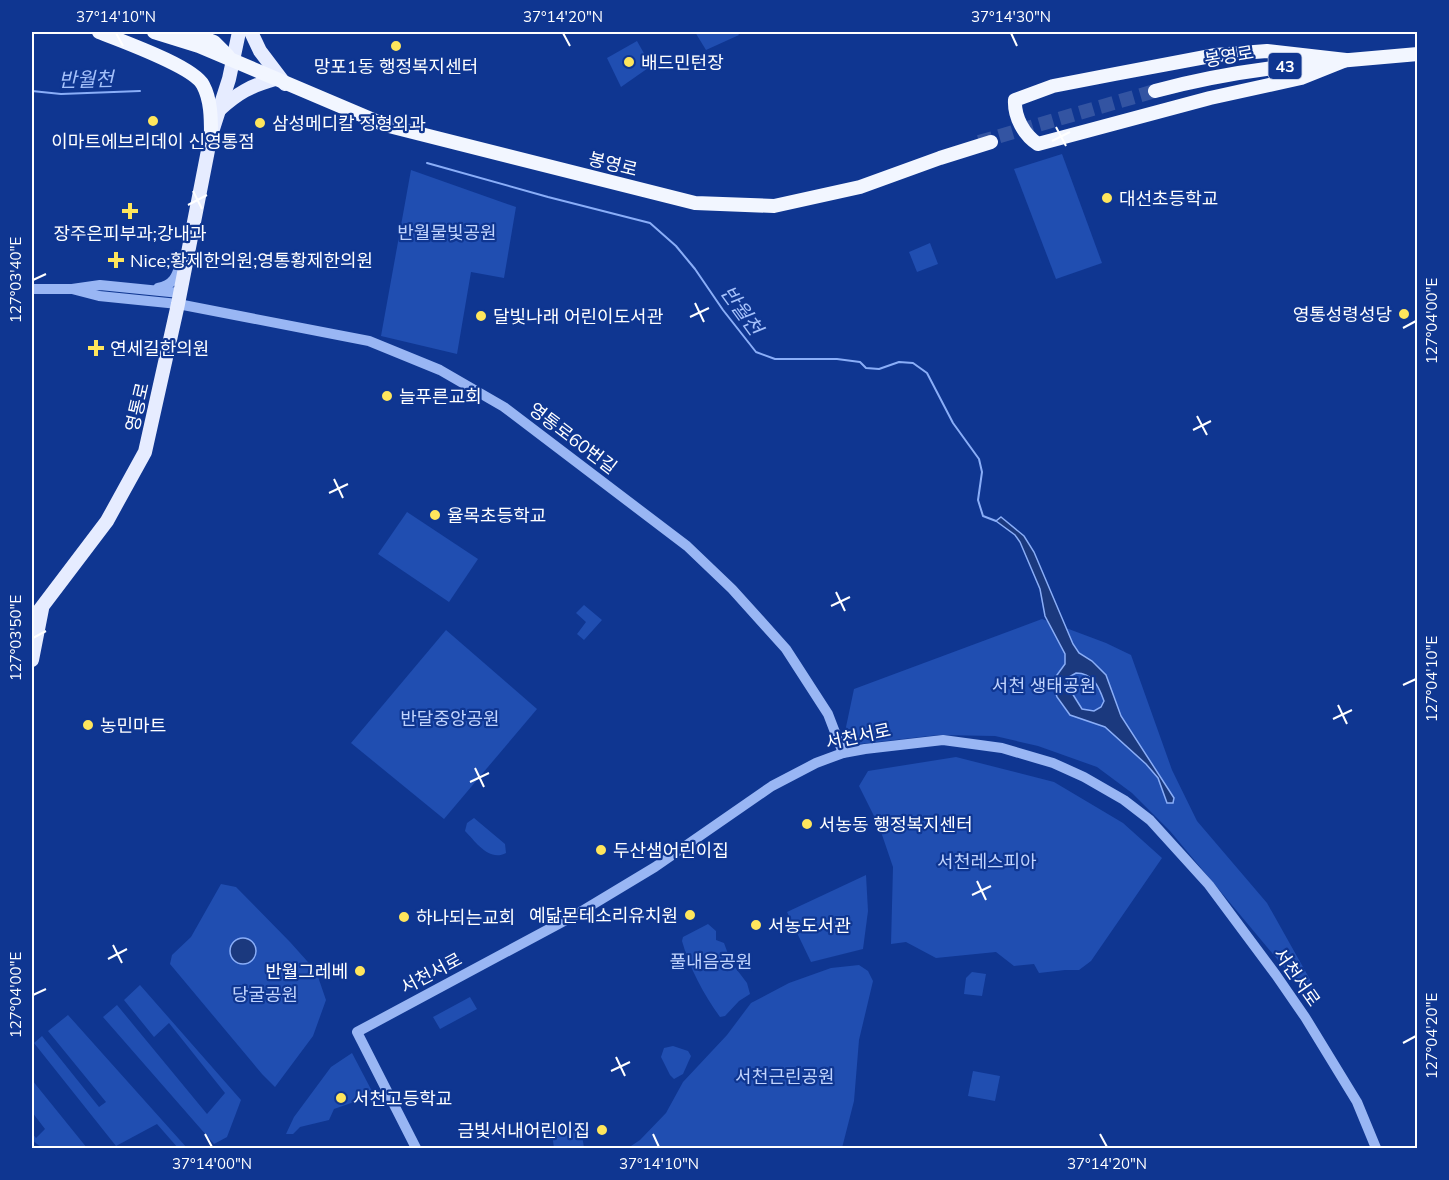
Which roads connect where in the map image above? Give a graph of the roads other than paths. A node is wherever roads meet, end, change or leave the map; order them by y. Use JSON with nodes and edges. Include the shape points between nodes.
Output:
{"nodes":[{"id":1,"x":99,"y":32,"type":"edge"},
{"id":2,"x":154,"y":32,"type":"edge"},
{"id":3,"x":189,"y":32,"type":"edge"},
{"id":4,"x":239,"y":32,"type":"edge"},
{"id":5,"x":251,"y":32,"type":"edge"},
{"id":6,"x":1418,"y":54,"type":"edge"},
{"id":7,"x":1346,"y":60,"type":"junction"},
{"id":8,"x":233,"y":62,"type":"junction"},
{"id":9,"x":280,"y":81,"type":"junction"},
{"id":10,"x":1155,"y":91,"type":"tunnel mouth"},
{"id":11,"x":219,"y":110,"type":"junction"},
{"id":12,"x":211,"y":135,"type":"junction"},
{"id":13,"x":991,"y":142,"type":"tunnel mouth"},
{"id":14,"x":192,"y":237,"type":"junction"},
{"id":15,"x":32,"y":289,"type":"edge"},
{"id":16,"x":72,"y":289,"type":"junction"},
{"id":17,"x":150,"y":289,"type":"junction"},
{"id":18,"x":179,"y":298,"type":"junction"},
{"id":19,"x":44,"y":603,"type":"junction"},
{"id":20,"x":32,"y":620,"type":"edge"},
{"id":21,"x":32,"y":660,"type":"edge"},
{"id":22,"x":843,"y":753,"type":"junction"},
{"id":23,"x":416,"y":1149,"type":"edge"},
{"id":24,"x":1376,"y":1149,"type":"edge"}],
"edges":[{"from":1,"to":12,"type":"highway","via":[[195,75],[209,101]]},
{"from":2,"to":8,"type":"highway","name":"봉영로"},
{"from":3,"to":8,"type":"highway","via":[[214,42]]},
{"from":4,"to":8,"type":"main road","name":"영통로"},
{"from":5,"to":9,"type":"main road"},
{"from":6,"to":7,"type":"highway","name":"봉영로","number":"43"},
{"from":7,"to":7,"type":"highway","via":[[1267,51],[1216,55],[1053,86],[1015,100],[1015,110],[1027,138],[1038,144],[1301,78]]},
{"from":7,"to":10,"type":"highway","name":"봉영로","number":"43","via":[[1256,69]]},
{"from":8,"to":9,"type":"highway","name":"봉영로"},
{"from":8,"to":11,"type":"main road","name":"영통로"},
{"from":9,"to":11,"type":"main road","via":[[257,84],[238,93]]},
{"from":9,"to":13,"type":"highway","name":"봉영로","via":[[385,125],[695,203],[774,206],[860,187]]},
{"from":11,"to":12,"type":"main road","name":"영통로"},
{"from":12,"to":14,"type":"main road","name":"영통로"},
{"from":14,"to":17,"type":"street","via":[[174,281]]},
{"from":14,"to":18,"type":"main road","name":"영통로"},
{"from":15,"to":16,"type":"street"},
{"from":16,"to":17,"type":"street","via":[[100,285]]},
{"from":16,"to":18,"type":"street","via":[[99,296]]},
{"from":17,"to":18,"type":"street"},
{"from":18,"to":19,"type":"main road","name":"영통로","via":[[145,452],[107,521]]},
{"from":18,"to":22,"type":"street","name":"영통로60번길","via":[[369,341],[440,370],[504,406],[687,546],[732,589],[786,649],[828,714]]},
{"from":19,"to":20,"type":"main road","name":"영통로"},
{"from":19,"to":21,"type":"main road"},
{"from":22,"to":23,"type":"street","name":"서천서로","via":[[772,786],[655,867],[577,914],[357,1032]]},
{"from":22,"to":24,"type":"street","name":"서천서로","via":[[943,740],[1002,748],[1053,763],[1124,800],[1150,820],[1209,885],[1276,975],[1357,1102]]}]}
